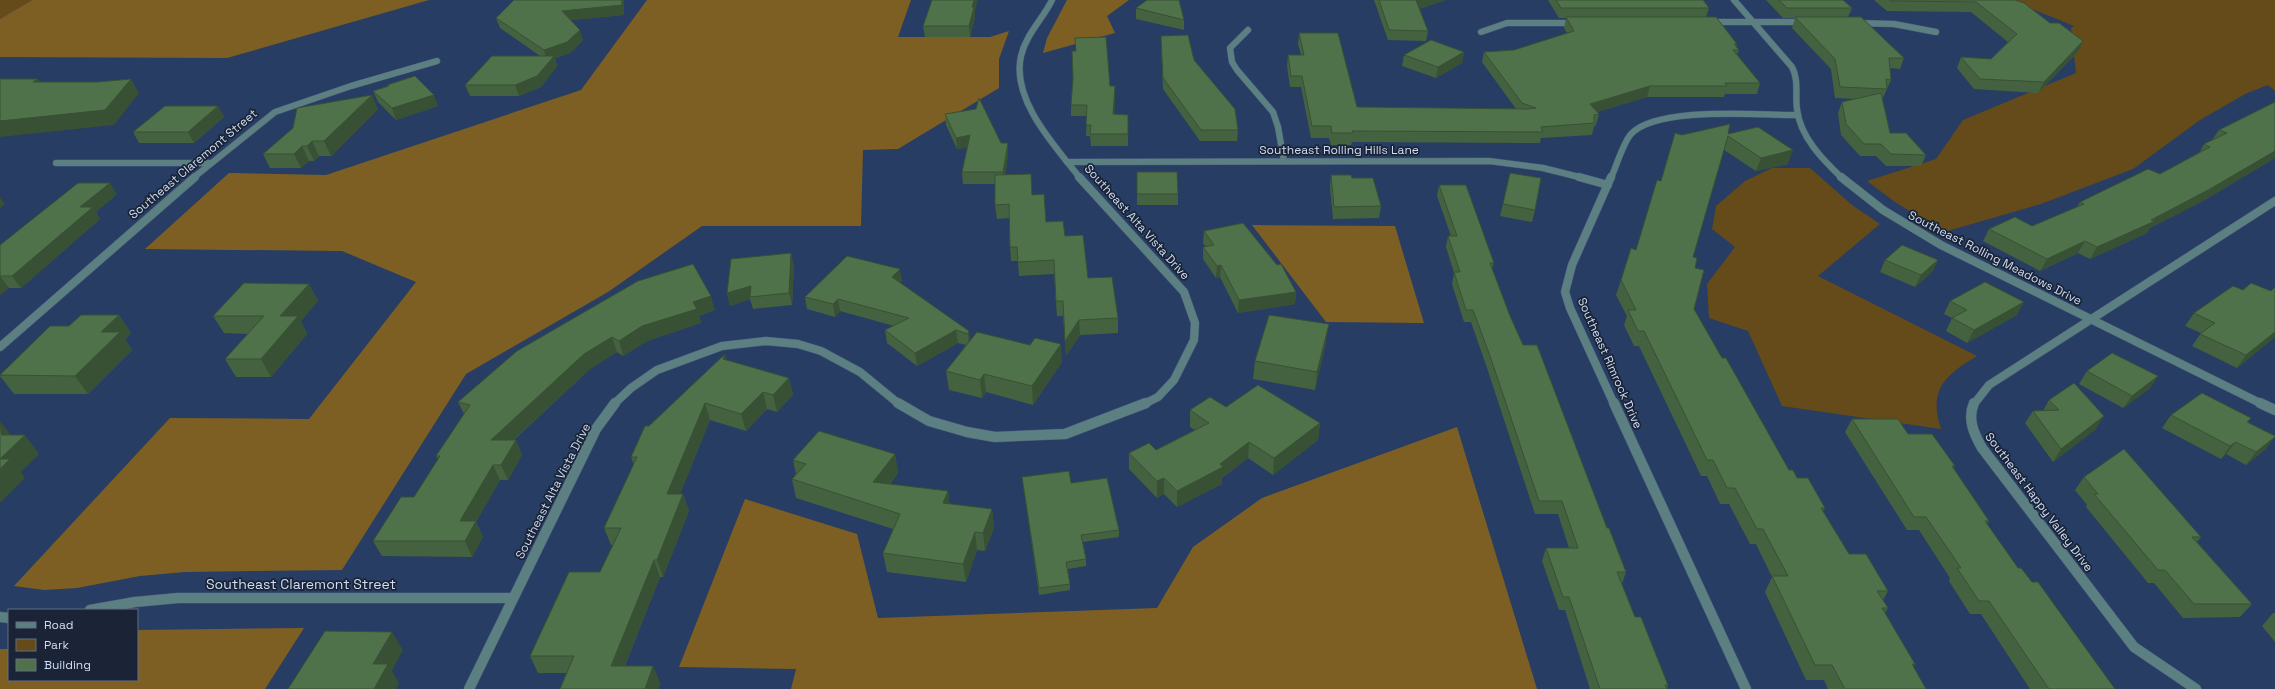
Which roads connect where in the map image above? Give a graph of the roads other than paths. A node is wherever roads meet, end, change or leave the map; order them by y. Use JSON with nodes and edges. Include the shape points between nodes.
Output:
{"nodes":[{"id":1,"x":1052,"y":0,"type":"edge"},
{"id":2,"x":1734,"y":0,"type":"edge"},
{"id":3,"x":1706,"y":22,"type":"edge"},
{"id":4,"x":1753,"y":22,"type":"junction"},
{"id":5,"x":1814,"y":22,"type":"edge"},
{"id":6,"x":1853,"y":22,"type":"edge"},
{"id":7,"x":1587,"y":23,"type":"edge"},
{"id":8,"x":1248,"y":30,"type":"dead end"},
{"id":9,"x":1481,"y":32,"type":"dead end"},
{"id":10,"x":1936,"y":32,"type":"dead end"},
{"id":11,"x":436,"y":61,"type":"dead end"},
{"id":12,"x":1796,"y":115,"type":"junction"},
{"id":13,"x":1284,"y":161,"type":"junction"},
{"id":14,"x":56,"y":162,"type":"dead end"},
{"id":15,"x":1067,"y":162,"type":"junction"},
{"id":16,"x":211,"y":163,"type":"junction"},
{"id":17,"x":1608,"y":185,"type":"junction"},
{"id":18,"x":2275,"y":201,"type":"edge"},
{"id":19,"x":2091,"y":320,"type":"junction"},
{"id":20,"x":1,"y":346,"type":"edge"},
{"id":21,"x":2275,"y":410,"type":"edge"},
{"id":22,"x":513,"y":598,"type":"junction"},
{"id":23,"x":96,"y":609,"type":"edge"},
{"id":24,"x":469,"y":689,"type":"edge"},
{"id":25,"x":1746,"y":689,"type":"edge"},
{"id":26,"x":2196,"y":689,"type":"edge"}],
"edges":[{"from":1,"to":15,"type":"street","name":"Southeast Alta Vista Drive","via":[[1030,34],[1021,56],[1022,80],[1029,107]]},
{"from":2,"to":4,"type":"street","name":"Southeast Rolling Meadows Drive"},
{"from":3,"to":4,"type":"street"},
{"from":4,"to":5,"type":"street"},
{"from":4,"to":12,"type":"street","name":"Southeast Rolling Meadows Drive","via":[[1796,75]]},
{"from":6,"to":10,"type":"street","via":[[1894,24]]},
{"from":7,"to":9,"type":"street","via":[[1507,23]]},
{"from":8,"to":13,"type":"street","via":[[1230,48],[1232,62],[1273,112]]},
{"from":11,"to":16,"type":"street","name":"Southeast Claremont Street","via":[[275,112]]},
{"from":12,"to":17,"type":"street","name":"Southeast Rimrock Drive","via":[[1679,115],[1650,121],[1640,125],[1630,135]]},
{"from":12,"to":19,"type":"street","name":"Southeast Rolling Meadows Drive","via":[[1816,150],[1837,173],[1899,222]]},
{"from":13,"to":15,"type":"street","name":"Southeast Rolling Hills Lane"},
{"from":13,"to":17,"type":"street","name":"Southeast Rolling Hills Lane","via":[[1490,161],[1543,168]]},
{"from":14,"to":16,"type":"street"},
{"from":15,"to":22,"type":"street","name":"Southeast Alta Vista Drive","via":[[1092,194],[1184,292],[1195,323],[1194,340],[1174,380],[1158,397],[1134,409],[1065,434],[995,437],[929,421],[901,405],[860,372],[821,351],[766,341],[722,346],[657,370],[631,388],[613,405],[596,429]]},
{"from":16,"to":20,"type":"street","name":"Southeast Claremont Street"},
{"from":17,"to":25,"type":"street","name":"Southeast Rimrock Drive","via":[[1572,265],[1566,292],[1570,308]]},
{"from":18,"to":19,"type":"street","name":"Southeast Happy Valley Drive"},
{"from":19,"to":21,"type":"street","name":"Southeast Rolling Meadows Drive"},
{"from":19,"to":26,"type":"street","name":"Southeast Happy Valley Drive","via":[[1989,385],[1976,400],[1971,419],[1975,438],[2134,647]]},
{"from":22,"to":23,"type":"street","name":"Southeast Claremont Street","via":[[178,598]]},
{"from":22,"to":24,"type":"street","name":"Southeast Alta Vista Drive"}]}
